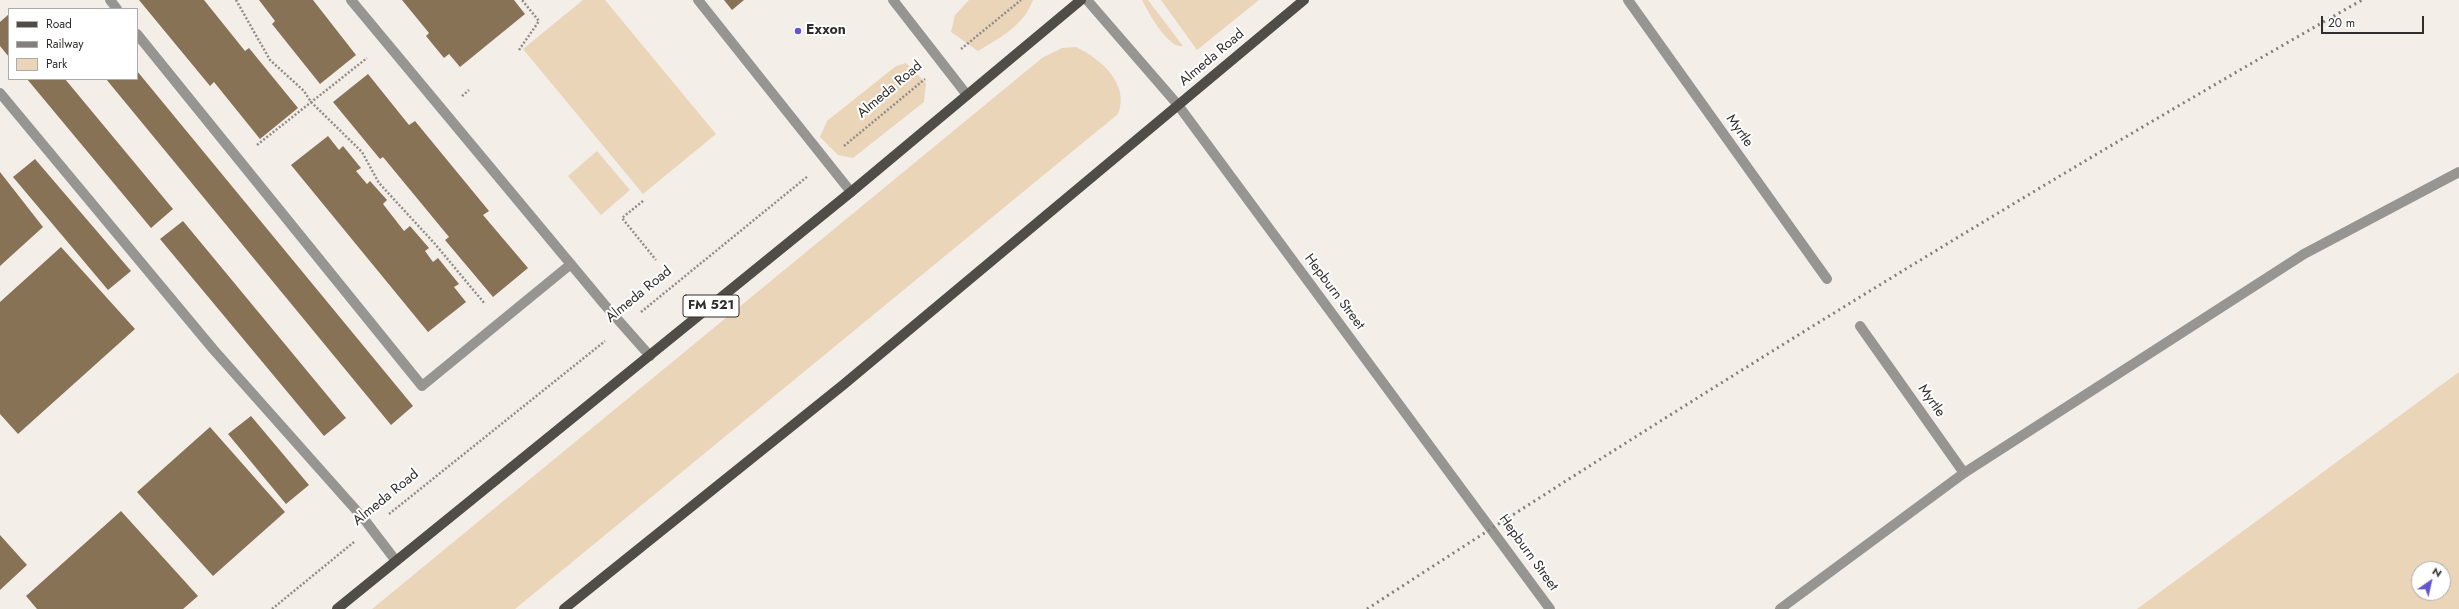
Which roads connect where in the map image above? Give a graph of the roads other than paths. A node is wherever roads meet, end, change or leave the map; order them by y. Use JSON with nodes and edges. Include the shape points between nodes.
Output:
{"nodes":[{"id":1,"x":110,"y":0,"type":"edge"},
{"id":2,"x":351,"y":0,"type":"edge"},
{"id":3,"x":698,"y":0,"type":"edge"},
{"id":4,"x":893,"y":0,"type":"edge"},
{"id":5,"x":1081,"y":0,"type":"edge"},
{"id":6,"x":1087,"y":0,"type":"edge"},
{"id":7,"x":1304,"y":0,"type":"edge"},
{"id":8,"x":1628,"y":0,"type":"edge"},
{"id":9,"x":116,"y":8,"type":"edge"},
{"id":10,"x":138,"y":35,"type":"edge"},
{"id":11,"x":0,"y":94,"type":"edge"},
{"id":12,"x":967,"y":95,"type":"junction"},
{"id":13,"x":1178,"y":105,"type":"junction"},
{"id":14,"x":2459,"y":172,"type":"edge"},
{"id":15,"x":850,"y":192,"type":"junction"},
{"id":16,"x":571,"y":264,"type":"junction"},
{"id":17,"x":1827,"y":279,"type":"dead end"},
{"id":18,"x":1860,"y":326,"type":"dead end"},
{"id":19,"x":650,"y":356,"type":"junction"},
{"id":20,"x":1964,"y":473,"type":"junction"},
{"id":21,"x":396,"y":561,"type":"junction"},
{"id":22,"x":338,"y":609,"type":"edge"},
{"id":23,"x":564,"y":609,"type":"edge"},
{"id":24,"x":1550,"y":609,"type":"edge"},
{"id":25,"x":1780,"y":609,"type":"edge"}],
"edges":[{"from":1,"to":9,"type":"street"},
{"from":2,"to":16,"type":"street"},
{"from":3,"to":15,"type":"street"},
{"from":4,"to":12,"type":"street"},
{"from":5,"to":12,"type":"main road","number":"FM 521"},
{"from":6,"to":13,"type":"street","name":"Hepburn Street"},
{"from":7,"to":13,"type":"main road","name":"Almeda Road"},
{"from":8,"to":17,"type":"street","name":"Myrtle"},
{"from":10,"to":16,"type":"street","via":[[422,386]]},
{"from":11,"to":21,"type":"street","via":[[213,349],[371,528]]},
{"from":12,"to":15,"type":"main road","number":"FM 521"},
{"from":13,"to":23,"type":"main road","name":"Almeda Road","via":[[843,385]]},
{"from":13,"to":24,"type":"street","name":"Hepburn Street","via":[[1488,521]]},
{"from":14,"to":20,"type":"street","via":[[2304,254]]},
{"from":15,"to":19,"type":"main road","number":"FM 521"},
{"from":16,"to":19,"type":"street"},
{"from":18,"to":20,"type":"street","name":"Myrtle"},
{"from":19,"to":21,"type":"main road","number":"FM 521"},
{"from":20,"to":25,"type":"street"},
{"from":21,"to":22,"type":"main road","number":"FM 521"}]}
